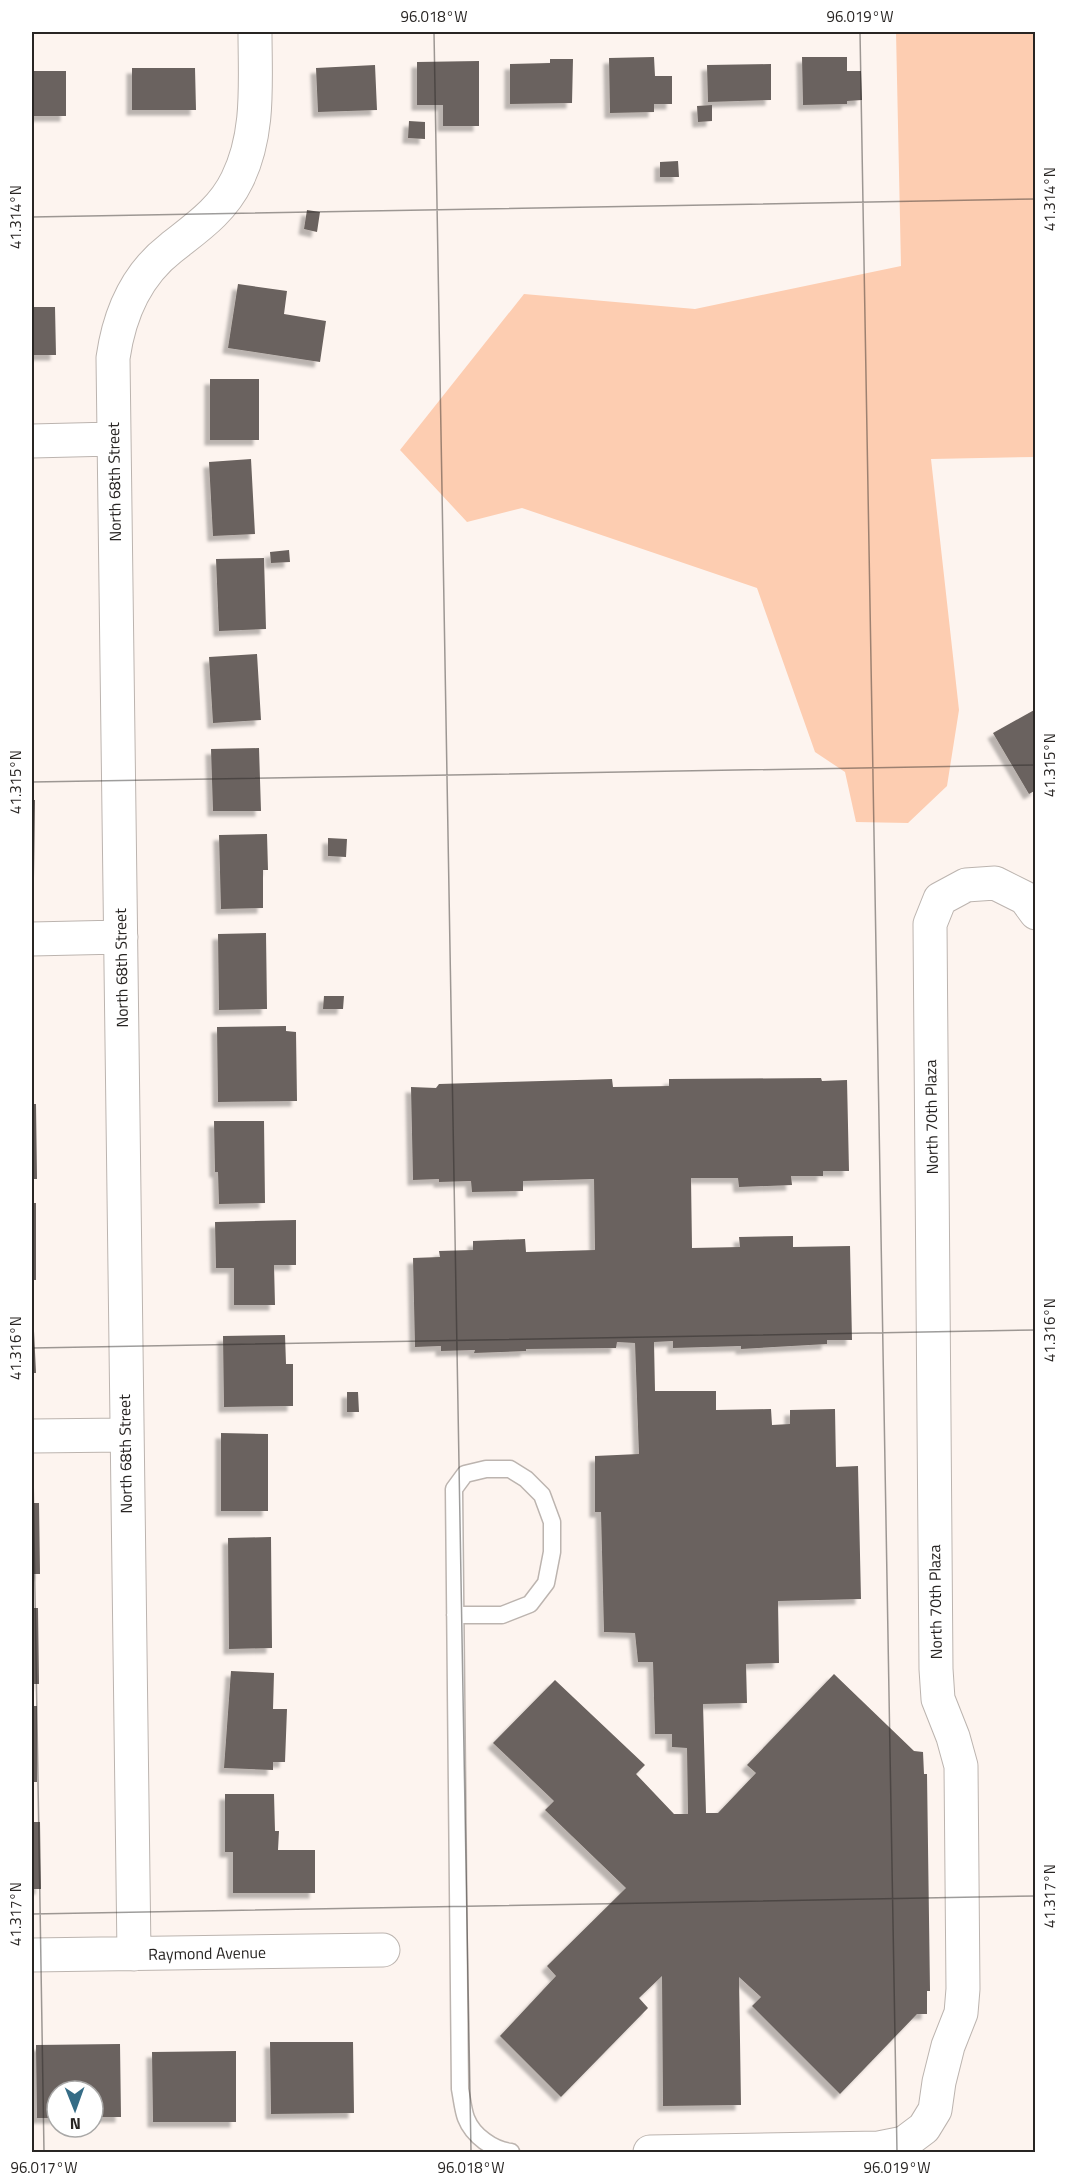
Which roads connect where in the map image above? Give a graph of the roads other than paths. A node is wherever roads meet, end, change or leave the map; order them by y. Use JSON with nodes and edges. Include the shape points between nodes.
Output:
{"nodes":[{"id":1,"x":255,"y":32,"type":"edge"},
{"id":2,"x":114,"y":439,"type":"junction"},
{"id":3,"x":32,"y":441,"type":"edge"},
{"id":4,"x":1035,"y":913,"type":"edge"},
{"id":5,"x":121,"y":938,"type":"junction"},
{"id":6,"x":32,"y":939,"type":"edge"},
{"id":7,"x":125,"y":1435,"type":"junction"},
{"id":8,"x":32,"y":1436,"type":"edge"},
{"id":9,"x":455,"y":1616,"type":"junction"},
{"id":10,"x":383,"y":1950,"type":"dead end"},
{"id":11,"x":134,"y":1954,"type":"junction"},
{"id":12,"x":32,"y":1956,"type":"edge"},
{"id":13,"x":511,"y":2152,"type":"edge"},
{"id":14,"x":633,"y":2152,"type":"edge"},
{"id":15,"x":650,"y":2152,"type":"edge"}],
"edges":[{"from":1,"to":2,"type":"street","name":"North 68th Street","via":[[255,118],[248,154],[237,182],[220,207],[148,270],[126,306],[112,358]]},
{"from":2,"to":3,"type":"street"},
{"from":2,"to":5,"type":"street","name":"North 68th Street"},
{"from":4,"to":15,"type":"street","name":"North 70th Plaza","via":[[1025,898],[995,883],[966,885],[940,899],[930,924],[936,1669],[938,1699],[961,1766],[963,1989],[961,2013],[948,2046],[935,2110],[924,2128],[904,2143],[879,2148]]},
{"from":5,"to":6,"type":"street"},
{"from":5,"to":7,"type":"street","name":"North 68th Street"},
{"from":7,"to":8,"type":"street"},
{"from":7,"to":11,"type":"street","name":"North 68th Street"},
{"from":9,"to":9,"type":"lane","via":[[454,1489],[465,1474],[510,1469],[542,1495],[552,1522],[546,1583],[530,1604],[502,1615]]},
{"from":9,"to":13,"type":"lane","via":[[460,2089],[466,2120],[480,2138],[500,2151]]},
{"from":10,"to":11,"type":"street","name":"Raymond Avenue"},
{"from":11,"to":12,"type":"street","name":"Raymond Avenue"},
{"from":14,"to":15,"type":"lane"}]}
